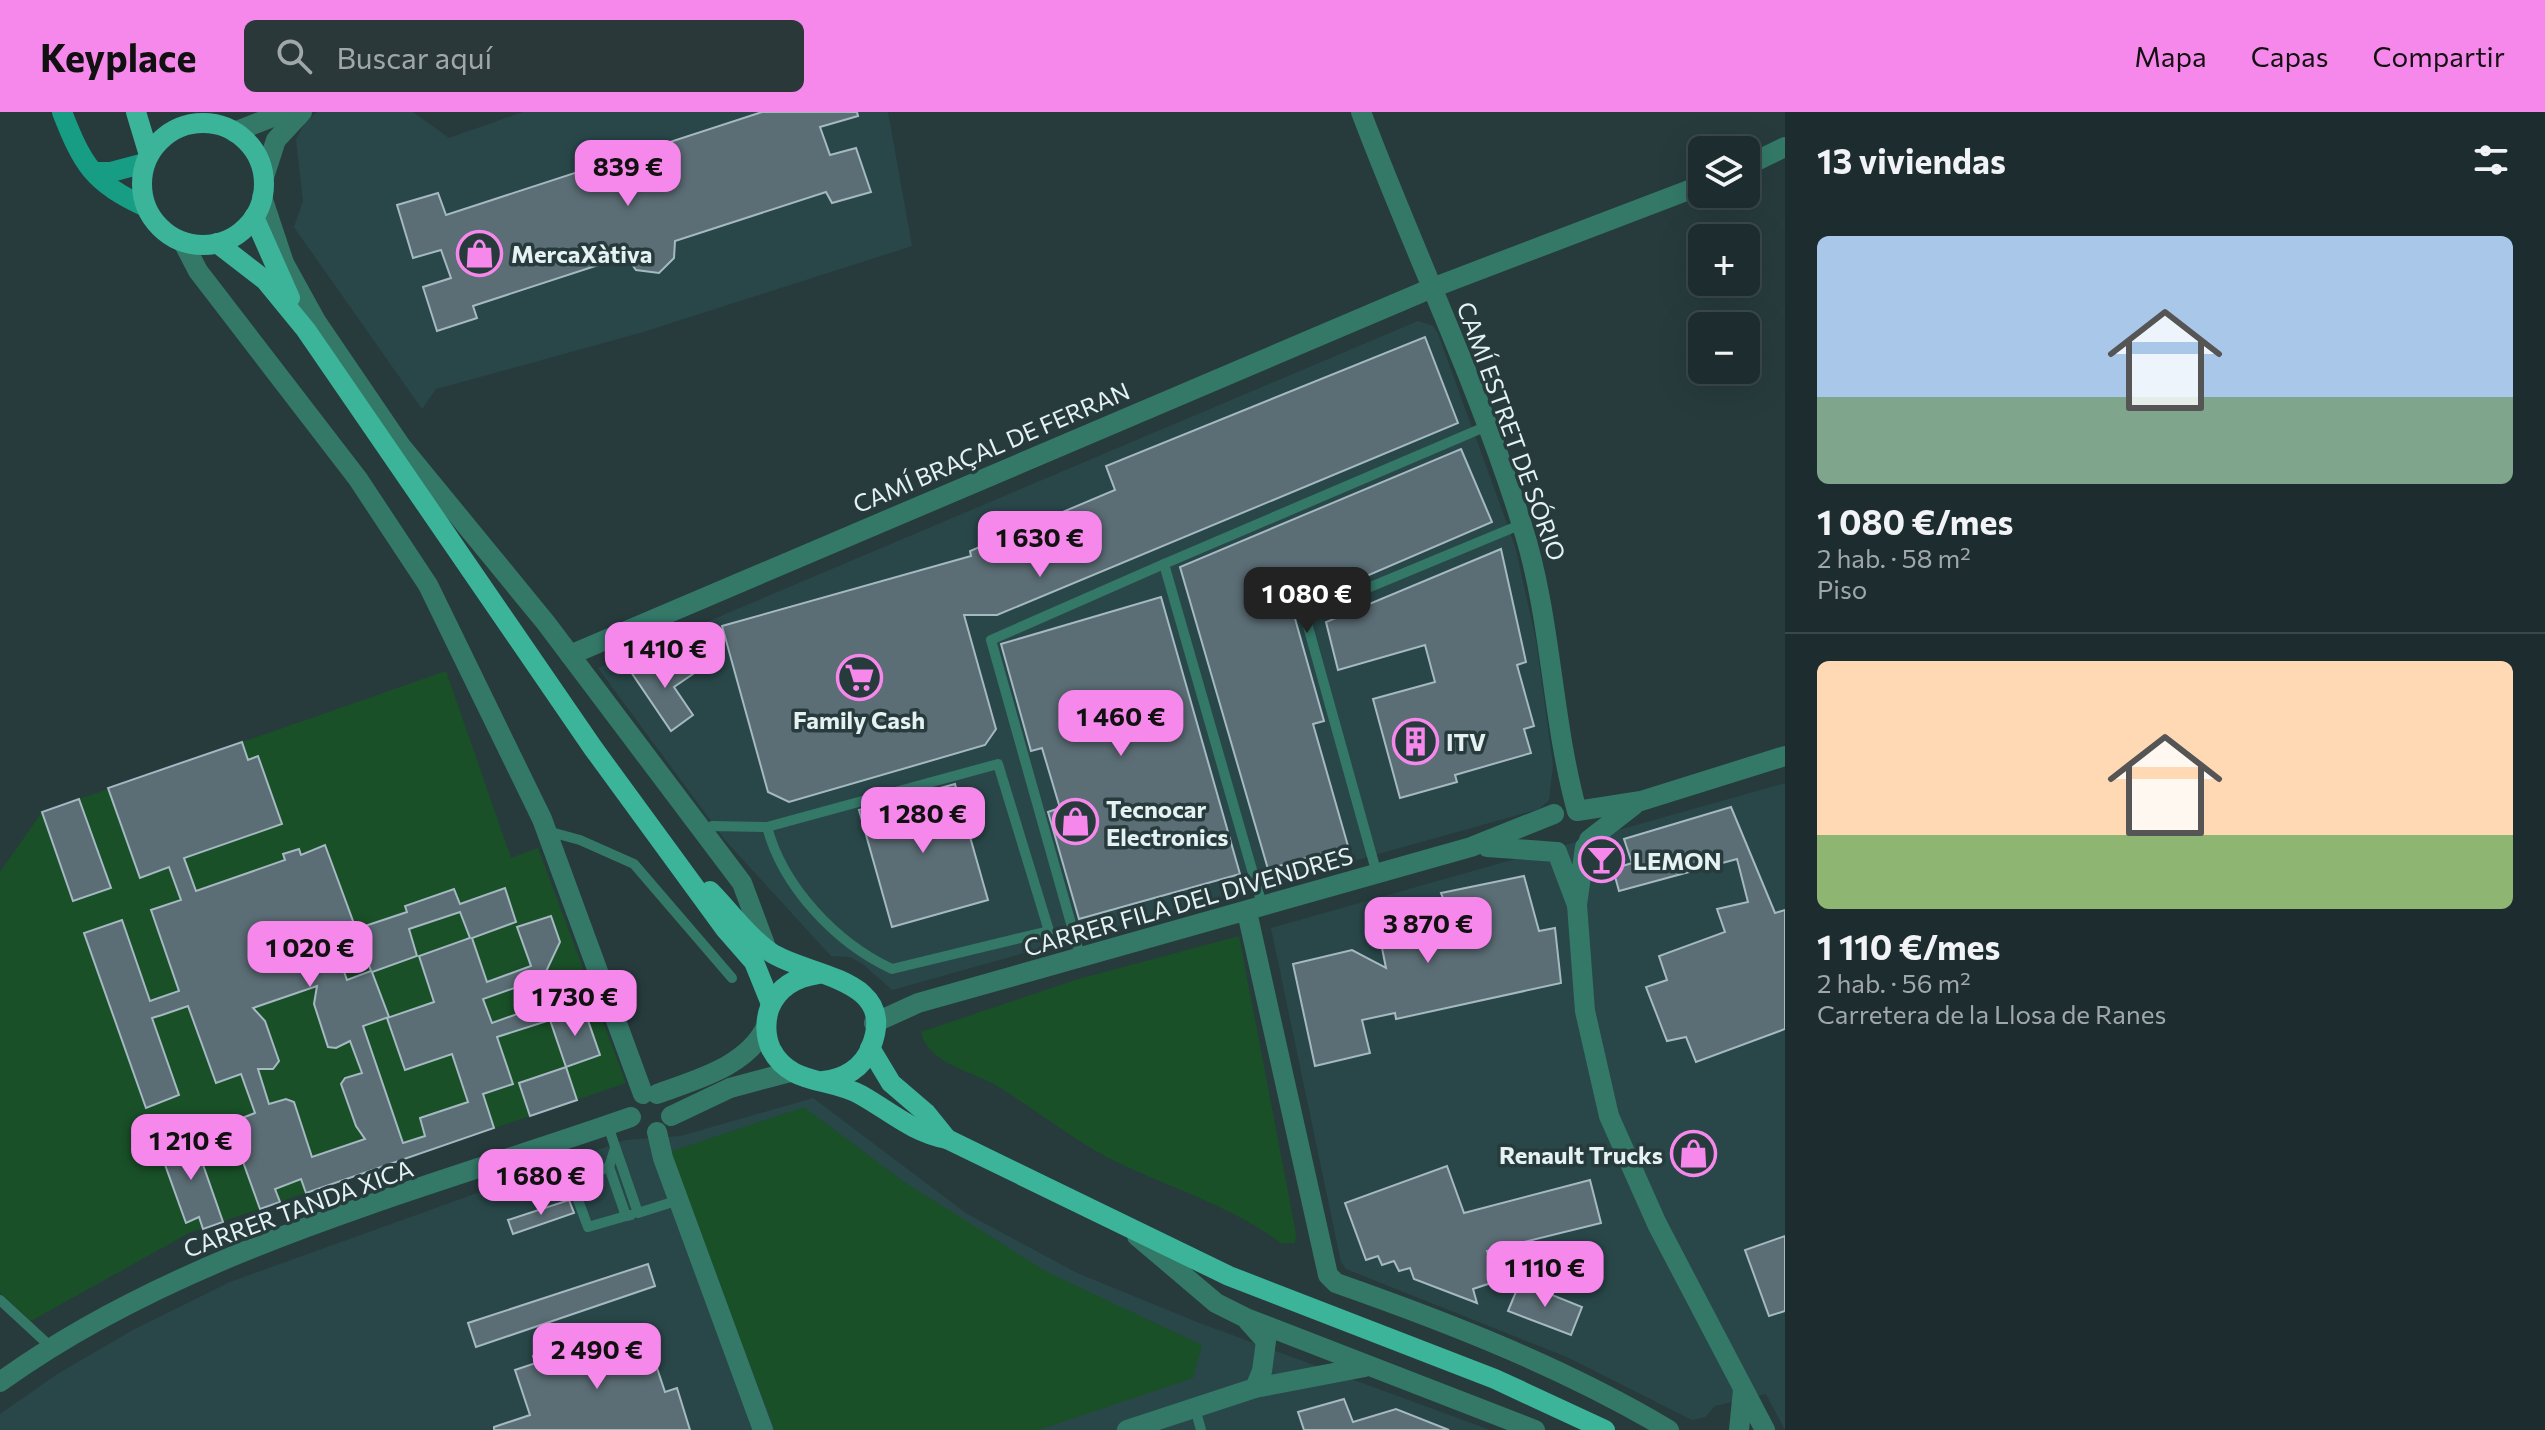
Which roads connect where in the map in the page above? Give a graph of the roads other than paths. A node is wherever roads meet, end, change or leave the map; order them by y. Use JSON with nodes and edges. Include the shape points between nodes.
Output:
{"nodes":[{"id":1,"x":62,"y":112,"type":"edge"},
{"id":2,"x":136,"y":112,"type":"edge"},
{"id":3,"x":178,"y":112,"type":"edge"},
{"id":4,"x":286,"y":112,"type":"edge"},
{"id":5,"x":302,"y":112,"type":"edge"},
{"id":6,"x":1361,"y":112,"type":"edge"},
{"id":7,"x":196,"y":123,"type":"junction"},
{"id":8,"x":234,"y":132,"type":"junction"},
{"id":9,"x":1785,"y":147,"type":"edge"},
{"id":10,"x":147,"y":159,"type":"junction"},
{"id":11,"x":1760,"y":159,"type":"edge"},
{"id":12,"x":96,"y":172,"type":"junction"},
{"id":13,"x":263,"y":187,"type":"junction"},
{"id":14,"x":1688,"y":190,"type":"edge"},
{"id":15,"x":146,"y":207,"type":"junction"},
{"id":16,"x":254,"y":217,"type":"junction"},
{"id":17,"x":183,"y":242,"type":"junction"},
{"id":18,"x":217,"y":243,"type":"junction"},
{"id":19,"x":1432,"y":288,"type":"junction"},
{"id":20,"x":306,"y":330,"type":"junction"},
{"id":21,"x":1487,"y":426,"type":"junction"},
{"id":22,"x":1522,"y":524,"type":"junction"},
{"id":23,"x":1164,"y":564,"type":"junction"},
{"id":24,"x":570,"y":655,"type":"junction"},
{"id":25,"x":1785,"y":756,"type":"edge"},
{"id":26,"x":1641,"y":801,"type":"junction"},
{"id":27,"x":1564,"y":812,"type":"junction"},
{"id":28,"x":545,"y":825,"type":"junction"},
{"id":29,"x":767,"y":827,"type":"junction"},
{"id":30,"x":701,"y":831,"type":"junction"},
{"id":31,"x":1587,"y":844,"type":"junction"},
{"id":32,"x":1471,"y":847,"type":"junction"},
{"id":33,"x":1557,"y":852,"type":"junction"},
{"id":34,"x":678,"y":860,"type":"junction"},
{"id":35,"x":1377,"y":874,"type":"junction"},
{"id":36,"x":1577,"y":905,"type":"junction"},
{"id":37,"x":1255,"y":910,"type":"junction"},
{"id":38,"x":767,"y":950,"type":"junction"},
{"id":39,"x":1081,"y":959,"type":"junction"},
{"id":40,"x":818,"y":974,"type":"junction"},
{"id":41,"x":732,"y":978,"type":"dead end"},
{"id":42,"x":771,"y":1004,"type":"junction"},
{"id":43,"x":872,"y":1014,"type":"junction"},
{"id":44,"x":766,"y":1027,"type":"junction"},
{"id":45,"x":870,"y":1048,"type":"junction"},
{"id":46,"x":790,"y":1072,"type":"junction"},
{"id":47,"x":820,"y":1081,"type":"junction"},
{"id":48,"x":650,"y":1094,"type":"junction"},
{"id":49,"x":671,"y":1116,"type":"junction"},
{"id":50,"x":631,"y":1117,"type":"junction"},
{"id":51,"x":608,"y":1126,"type":"junction"},
{"id":52,"x":657,"y":1132,"type":"junction"},
{"id":53,"x":947,"y":1139,"type":"junction"},
{"id":54,"x":615,"y":1148,"type":"junction"},
{"id":55,"x":609,"y":1167,"type":"junction"},
{"id":56,"x":679,"y":1200,"type":"junction"},
{"id":57,"x":632,"y":1215,"type":"junction"},
{"id":58,"x":1131,"y":1231,"type":"junction"},
{"id":59,"x":0,"y":1300,"type":"edge"},
{"id":60,"x":1246,"y":1318,"type":"junction"},
{"id":61,"x":52,"y":1348,"type":"junction"},
{"id":62,"x":1369,"y":1367,"type":"junction"},
{"id":63,"x":0,"y":1382,"type":"edge"},
{"id":64,"x":1743,"y":1386,"type":"junction"},
{"id":65,"x":1255,"y":1388,"type":"junction"},
{"id":66,"x":1195,"y":1408,"type":"junction"},
{"id":67,"x":763,"y":1430,"type":"edge"},
{"id":68,"x":1127,"y":1430,"type":"edge"},
{"id":69,"x":1201,"y":1430,"type":"edge"},
{"id":70,"x":1535,"y":1430,"type":"edge"},
{"id":71,"x":1605,"y":1430,"type":"edge"},
{"id":72,"x":1669,"y":1430,"type":"edge"},
{"id":73,"x":1739,"y":1430,"type":"edge"},
{"id":74,"x":1765,"y":1430,"type":"edge"}],
"edges":[{"from":1,"to":12,"type":"street","via":[[78,154]]},
{"from":2,"to":10,"type":"main road"},
{"from":3,"to":7,"type":"main road"},
{"from":4,"to":8,"type":"street"},
{"from":5,"to":13,"type":"street","via":[[276,140]]},
{"from":6,"to":19,"type":"street","name":"CAMÍ ESTRET DE SÓRIO"},
{"from":7,"to":8,"type":"main road"},
{"from":7,"to":10,"type":"main road","via":[[169,134]]},
{"from":8,"to":13,"type":"main road","via":[[249,144]]},
{"from":9,"to":11,"type":"street"},
{"from":10,"to":12,"type":"street"},
{"from":10,"to":15,"type":"main road","via":[[142,178]]},
{"from":12,"to":15,"type":"street","via":[[107,186]]},
{"from":13,"to":16,"type":"main road"},
{"from":13,"to":24,"type":"street","via":[[284,263],[316,321],[401,446]]},
{"from":14,"to":19,"type":"street","name":"CAMÍ BRAÇAL DE FERRAN"},
{"from":15,"to":17,"type":"main road","via":[[168,234]]},
{"from":16,"to":18,"type":"main road","via":[[232,238]]},
{"from":16,"to":20,"type":"main road"},
{"from":17,"to":18,"type":"main road"},
{"from":17,"to":28,"type":"street","via":[[198,271],[358,479],[422,574]]},
{"from":18,"to":20,"type":"main road","via":[[265,280]]},
{"from":19,"to":21,"type":"street","name":"CAMÍ ESTRET DE SÓRIO"},
{"from":19,"to":24,"type":"street","name":"CAMÍ BRAÇAL DE FERRAN"},
{"from":20,"to":34,"type":"main road","via":[[593,748]]},
{"from":21,"to":22,"type":"street","name":"CAMÍ ESTRET DE SÓRIO"},
{"from":21,"to":23,"type":"lane"},
{"from":22,"to":27,"type":"street","name":"CAMÍ ESTRET DE SÓRIO","via":[[1544,610],[1569,780]]},
{"from":22,"to":35,"type":"lane","via":[[1310,612],[1307,623]]},
{"from":23,"to":37,"type":"lane"},
{"from":23,"to":39,"type":"lane","via":[[991,640]]},
{"from":24,"to":30,"type":"street"},
{"from":25,"to":26,"type":"street","name":"CARRER FILA DEL DIVENDRES"},
{"from":26,"to":27,"type":"street","name":"CARRER FILA DEL DIVENDRES"},
{"from":26,"to":31,"type":"street","name":"CARRER FILA DEL DIVENDRES"},
{"from":27,"to":31,"type":"street","via":[[1590,827]]},
{"from":27,"to":32,"type":"street","name":"CARRER FILA DEL DIVENDRES"},
{"from":27,"to":33,"type":"street","via":[[1545,834]]},
{"from":28,"to":41,"type":"lane","via":[[634,864]]},
{"from":28,"to":48,"type":"street"},
{"from":29,"to":29,"type":"lane","via":[[998,764],[1049,931],[892,969],[852,946],[807,900],[784,871]]},
{"from":29,"to":30,"type":"lane","via":[[712,826]]},
{"from":30,"to":38,"type":"street","via":[[742,883]]},
{"from":31,"to":33,"type":"street","via":[[1572,854]]},
{"from":31,"to":36,"type":"street"},
{"from":32,"to":33,"type":"street","name":"CARRER FILA DEL DIVENDRES"},
{"from":32,"to":35,"type":"street","name":"CARRER FILA DEL DIVENDRES"},
{"from":33,"to":36,"type":"street"},
{"from":34,"to":38,"type":"main road"},
{"from":34,"to":42,"type":"main road","via":[[754,962]]},
{"from":35,"to":37,"type":"street","name":"CARRER FILA DEL DIVENDRES"},
{"from":36,"to":64,"type":"street","via":[[1585,1011],[1609,1116],[1657,1224]]},
{"from":37,"to":39,"type":"street","name":"CARRER FILA DEL DIVENDRES"},
{"from":37,"to":72,"type":"street","via":[[1328,1275],[1336,1283],[1543,1366]]},
{"from":38,"to":40,"type":"main road"},
{"from":39,"to":43,"type":"street","name":"CARRER FILA DEL DIVENDRES"},
{"from":40,"to":42,"type":"main road","via":[[790,982]]},
{"from":40,"to":43,"type":"main road","via":[[849,981]]},
{"from":42,"to":44,"type":"main road"},
{"from":43,"to":45,"type":"main road"},
{"from":44,"to":46,"type":"main road","via":[[773,1052]]},
{"from":44,"to":48,"type":"street","via":[[742,1057]]},
{"from":45,"to":47,"type":"main road","via":[[845,1076]]},
{"from":45,"to":53,"type":"main road","via":[[891,1083]]},
{"from":46,"to":47,"type":"main road"},
{"from":46,"to":49,"type":"street","via":[[730,1088]]},
{"from":47,"to":53,"type":"main road","via":[[858,1093],[920,1134]]},
{"from":48,"to":49,"type":"street","via":[[668,1102]]},
{"from":48,"to":50,"type":"street","via":[[635,1101]]},
{"from":49,"to":52,"type":"street"},
{"from":50,"to":51,"type":"street","name":"CARRER TANDA XICA"},
{"from":50,"to":52,"type":"street","via":[[644,1132]]},
{"from":51,"to":54,"type":"lane"},
{"from":51,"to":61,"type":"street","name":"CARRER TANDA XICA","via":[[225,1257],[113,1311]]},
{"from":52,"to":56,"type":"street"},
{"from":53,"to":58,"type":"main road"},
{"from":54,"to":55,"type":"lane"},
{"from":54,"to":57,"type":"lane"},
{"from":55,"to":57,"type":"lane"},
{"from":55,"to":57,"type":"lane","via":[[571,1181],[588,1227]]},
{"from":56,"to":57,"type":"lane"},
{"from":56,"to":67,"type":"street"},
{"from":58,"to":60,"type":"street","via":[[1216,1303]]},
{"from":58,"to":71,"type":"main road","via":[[1229,1276],[1495,1379]]},
{"from":59,"to":61,"type":"lane"},
{"from":60,"to":62,"type":"street"},
{"from":60,"to":65,"type":"street","via":[[1266,1341]]},
{"from":61,"to":63,"type":"street","name":"CARRER TANDA XICA"},
{"from":62,"to":65,"type":"street"},
{"from":62,"to":70,"type":"street"},
{"from":64,"to":73,"type":"street"},
{"from":64,"to":74,"type":"street"},
{"from":65,"to":66,"type":"street"},
{"from":66,"to":68,"type":"street"},
{"from":66,"to":69,"type":"lane"}]}
